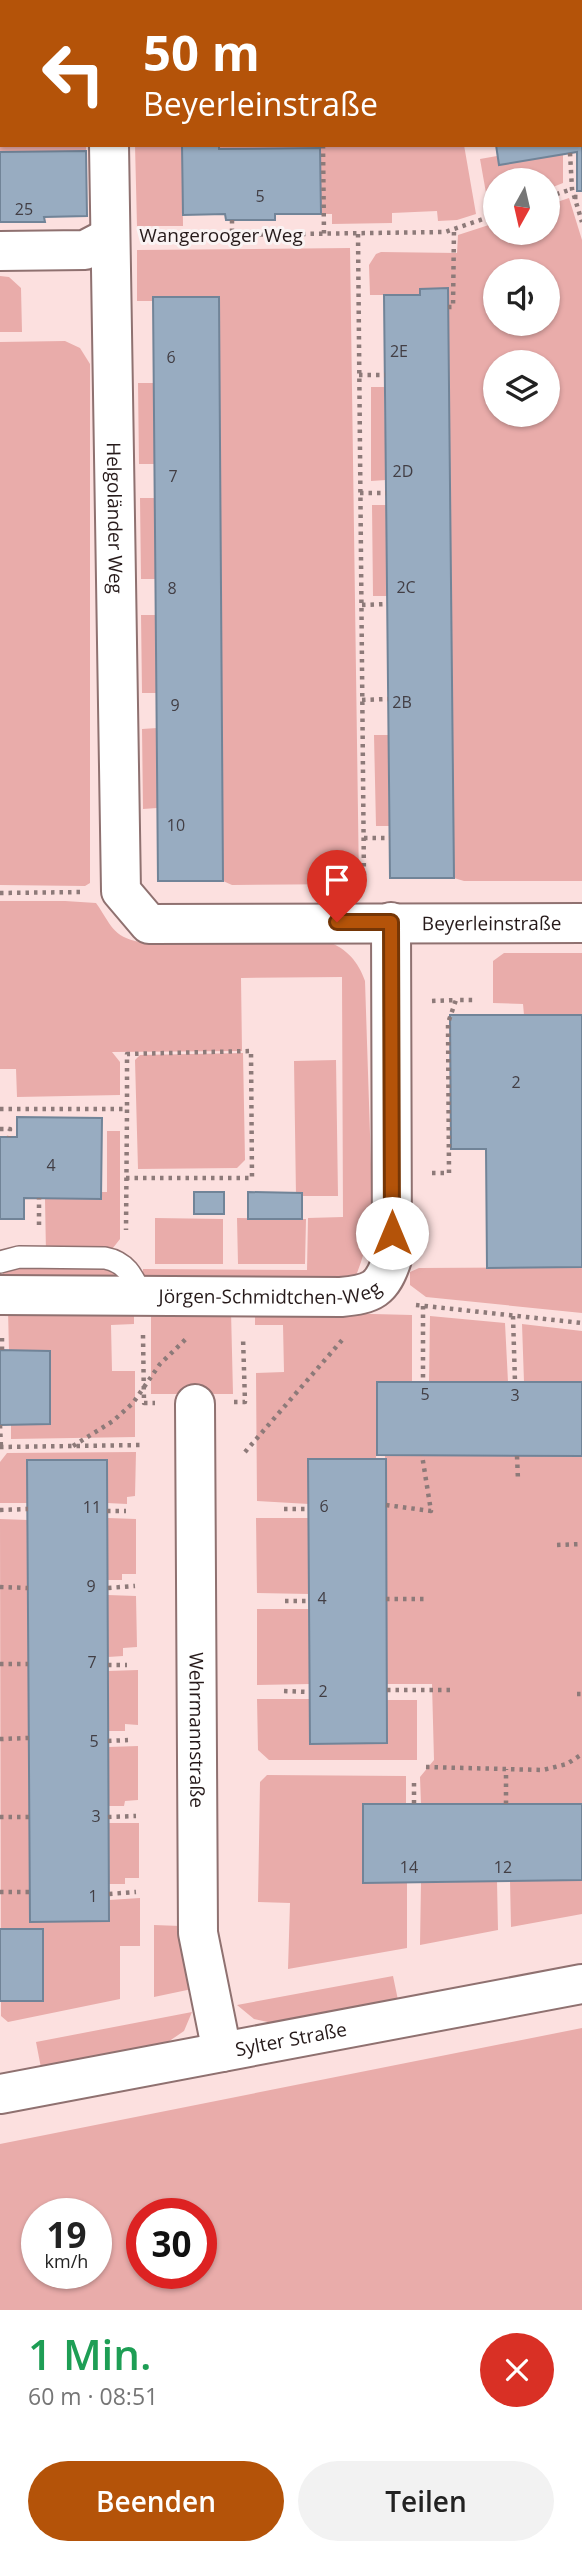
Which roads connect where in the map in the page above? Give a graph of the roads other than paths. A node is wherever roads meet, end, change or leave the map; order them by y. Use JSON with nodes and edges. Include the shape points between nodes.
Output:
{"nodes":[{"id":1,"x":110,"y":147,"type":"edge"},
{"id":2,"x":110,"y":237,"type":"junction"},
{"id":3,"x":0,"y":251,"type":"edge"},
{"id":4,"x":107,"y":892,"type":"joint"},
{"id":5,"x":391,"y":922,"type":"junction"},
{"id":6,"x":582,"y":923,"type":"edge"},
{"id":7,"x":0,"y":1262,"type":"edge"},
{"id":8,"x":135,"y":1283,"type":"junction"},
{"id":9,"x":1,"y":1313,"type":"edge"},
{"id":10,"x":195,"y":1404,"type":"dead end"},
{"id":11,"x":582,"y":1984,"type":"edge"},
{"id":12,"x":222,"y":2052,"type":"junction"},
{"id":13,"x":0,"y":2094,"type":"edge"}],
"edges":[{"from":1,"to":2,"type":"street","name":"Helgoländer Weg"},
{"from":2,"to":3,"type":"street","via":[[85,250]]},
{"from":2,"to":4,"type":"street","name":"Helgoländer Weg"},
{"from":4,"to":5,"type":"street","name":"Beyerleinstraße","via":[[149,924]]},
{"from":5,"to":6,"type":"street","name":"Beyerleinstraße"},
{"from":5,"to":8,"type":"street","name":"Jörgen-Schmidtchen-Weg","via":[[392,1259],[378,1287],[341,1297]]},
{"from":7,"to":8,"type":"lane","via":[[19,1257],[119,1260]]},
{"from":8,"to":9,"type":"street","name":"Jörgen-Schmidtchen-Weg"},
{"from":10,"to":12,"type":"street","name":"Wehrmannstraße","via":[[198,1933]]},
{"from":11,"to":12,"type":"street","name":"Sylter Straße"},
{"from":12,"to":13,"type":"street","name":"Sylter Straße"}]}
